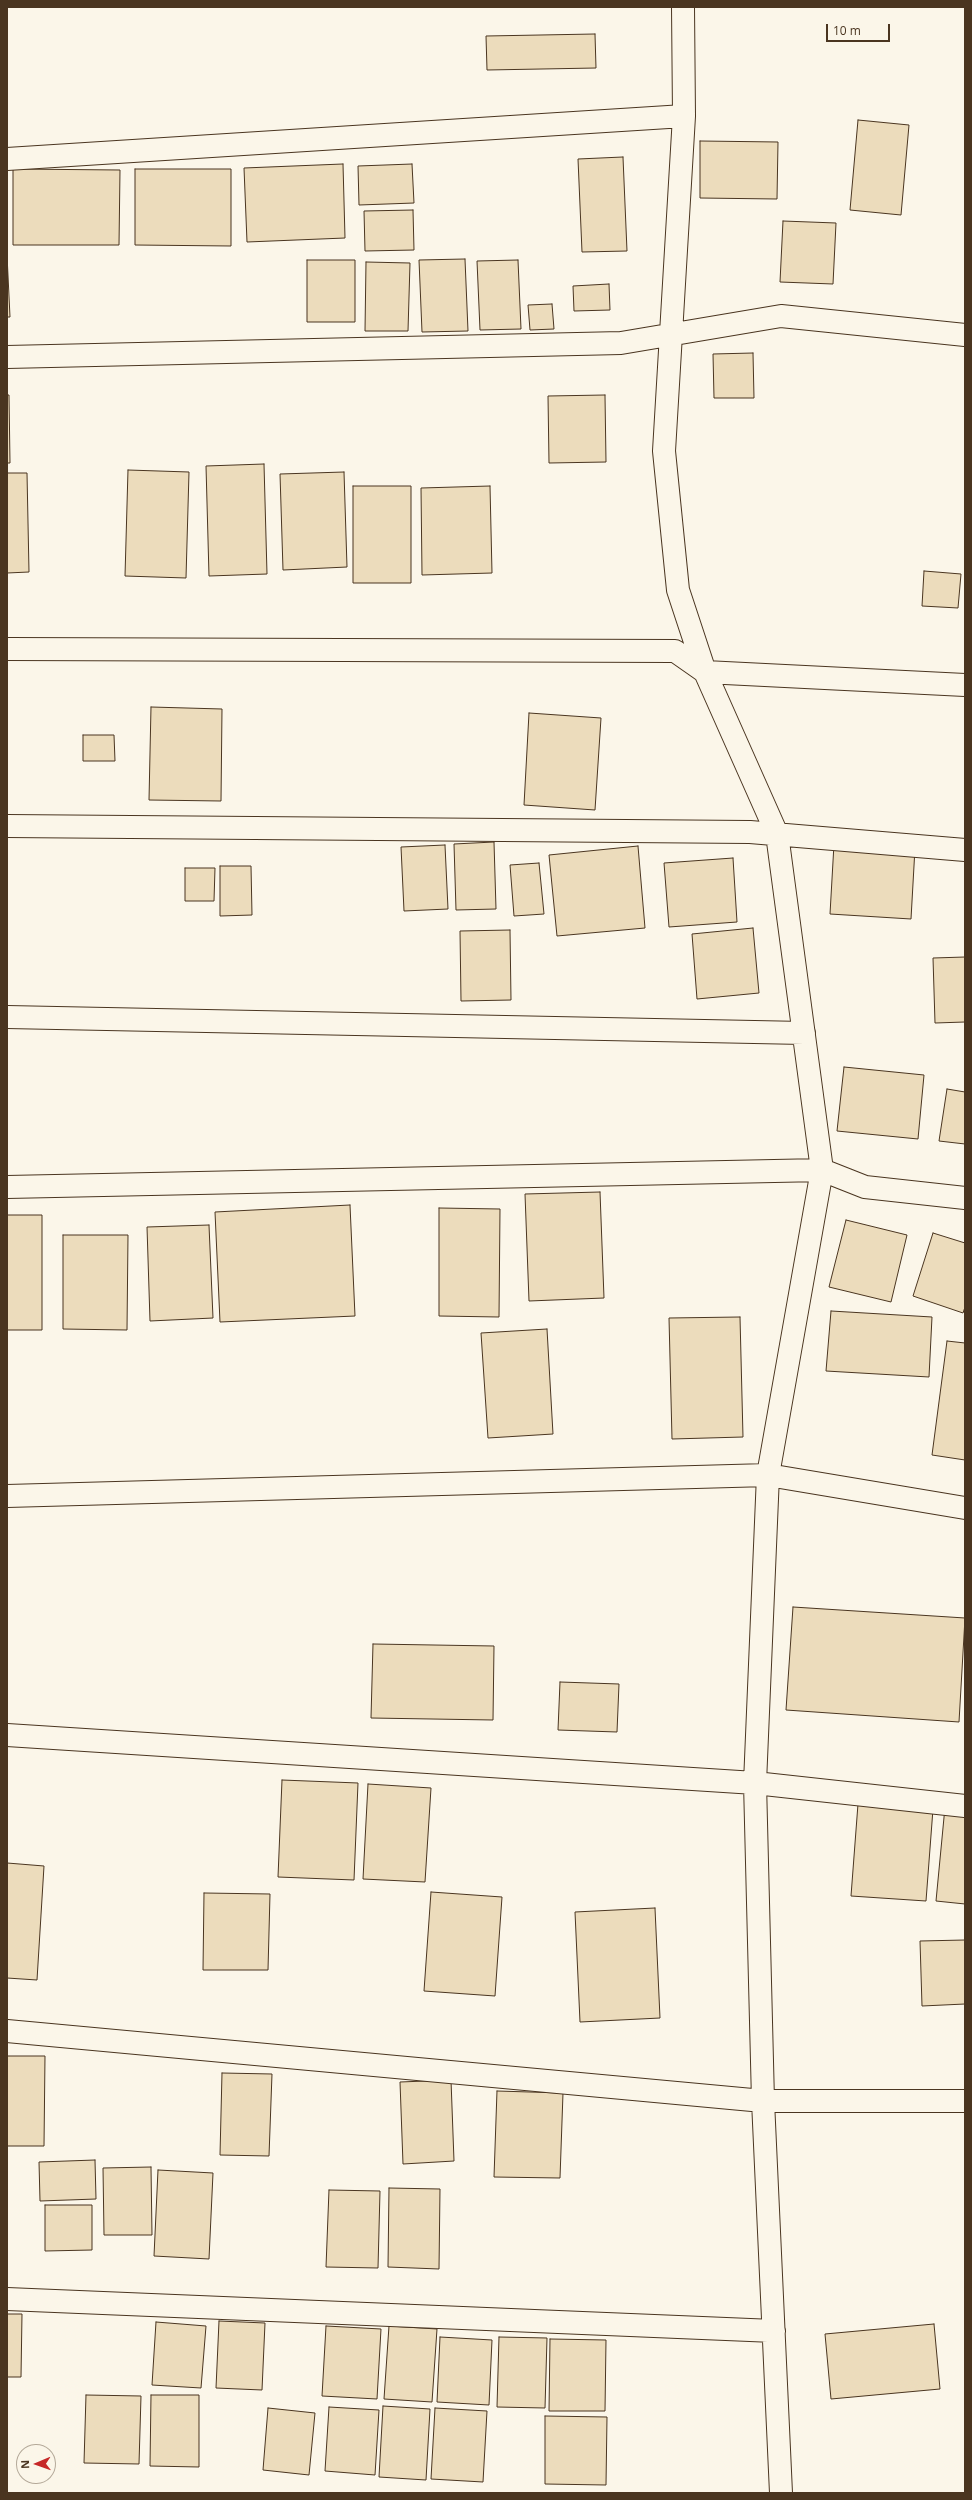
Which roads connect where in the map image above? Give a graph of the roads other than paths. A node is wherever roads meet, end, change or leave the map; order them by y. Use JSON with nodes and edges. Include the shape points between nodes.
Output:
{"nodes":[{"id":1,"x":683,"y":7,"type":"edge"},
{"id":2,"x":684,"y":116,"type":"junction"},
{"id":3,"x":7,"y":159,"type":"edge"},
{"id":4,"x":671,"y":334,"type":"junction"},
{"id":5,"x":965,"y":335,"type":"edge"},
{"id":6,"x":7,"y":357,"type":"edge"},
{"id":7,"x":7,"y":649,"type":"edge"},
{"id":8,"x":705,"y":672,"type":"junction"},
{"id":9,"x":965,"y":685,"type":"edge"},
{"id":10,"x":7,"y":826,"type":"edge"},
{"id":11,"x":777,"y":834,"type":"junction"},
{"id":12,"x":965,"y":850,"type":"edge"},
{"id":13,"x":7,"y":1017,"type":"edge"},
{"id":14,"x":804,"y":1033,"type":"junction"},
{"id":15,"x":822,"y":1170,"type":"junction"},
{"id":16,"x":7,"y":1187,"type":"edge"},
{"id":17,"x":965,"y":1198,"type":"edge"},
{"id":18,"x":768,"y":1475,"type":"junction"},
{"id":19,"x":7,"y":1496,"type":"edge"},
{"id":20,"x":965,"y":1508,"type":"edge"},
{"id":21,"x":7,"y":1735,"type":"edge"},
{"id":22,"x":754,"y":1783,"type":"junction"},
{"id":23,"x":965,"y":1806,"type":"edge"},
{"id":24,"x":7,"y":2031,"type":"edge"},
{"id":25,"x":764,"y":2101,"type":"junction"},
{"id":26,"x":965,"y":2101,"type":"edge"},
{"id":27,"x":7,"y":2299,"type":"edge"},
{"id":28,"x":774,"y":2331,"type":"junction"},
{"id":29,"x":781,"y":2493,"type":"edge"}],
"edges":[{"from":1,"to":2,"type":"street"},
{"from":2,"to":3,"type":"street"},
{"from":2,"to":4,"type":"street"},
{"from":4,"to":5,"type":"street","via":[[781,316]]},
{"from":4,"to":6,"type":"street","via":[[621,343]]},
{"from":4,"to":8,"type":"street","via":[[664,451],[678,590]]},
{"from":7,"to":8,"type":"street","via":[[675,651]]},
{"from":8,"to":9,"type":"street"},
{"from":8,"to":11,"type":"street"},
{"from":10,"to":11,"type":"street"},
{"from":11,"to":12,"type":"street"},
{"from":11,"to":14,"type":"street"},
{"from":13,"to":14,"type":"street"},
{"from":14,"to":15,"type":"street"},
{"from":15,"to":16,"type":"street"},
{"from":15,"to":17,"type":"street","via":[[865,1187]]},
{"from":15,"to":18,"type":"street"},
{"from":18,"to":19,"type":"street"},
{"from":18,"to":20,"type":"street"},
{"from":18,"to":22,"type":"street"},
{"from":21,"to":22,"type":"street"},
{"from":22,"to":23,"type":"street"},
{"from":22,"to":25,"type":"street"},
{"from":24,"to":25,"type":"street"},
{"from":25,"to":26,"type":"street"},
{"from":25,"to":28,"type":"street"},
{"from":27,"to":28,"type":"street"},
{"from":28,"to":29,"type":"street"}]}
